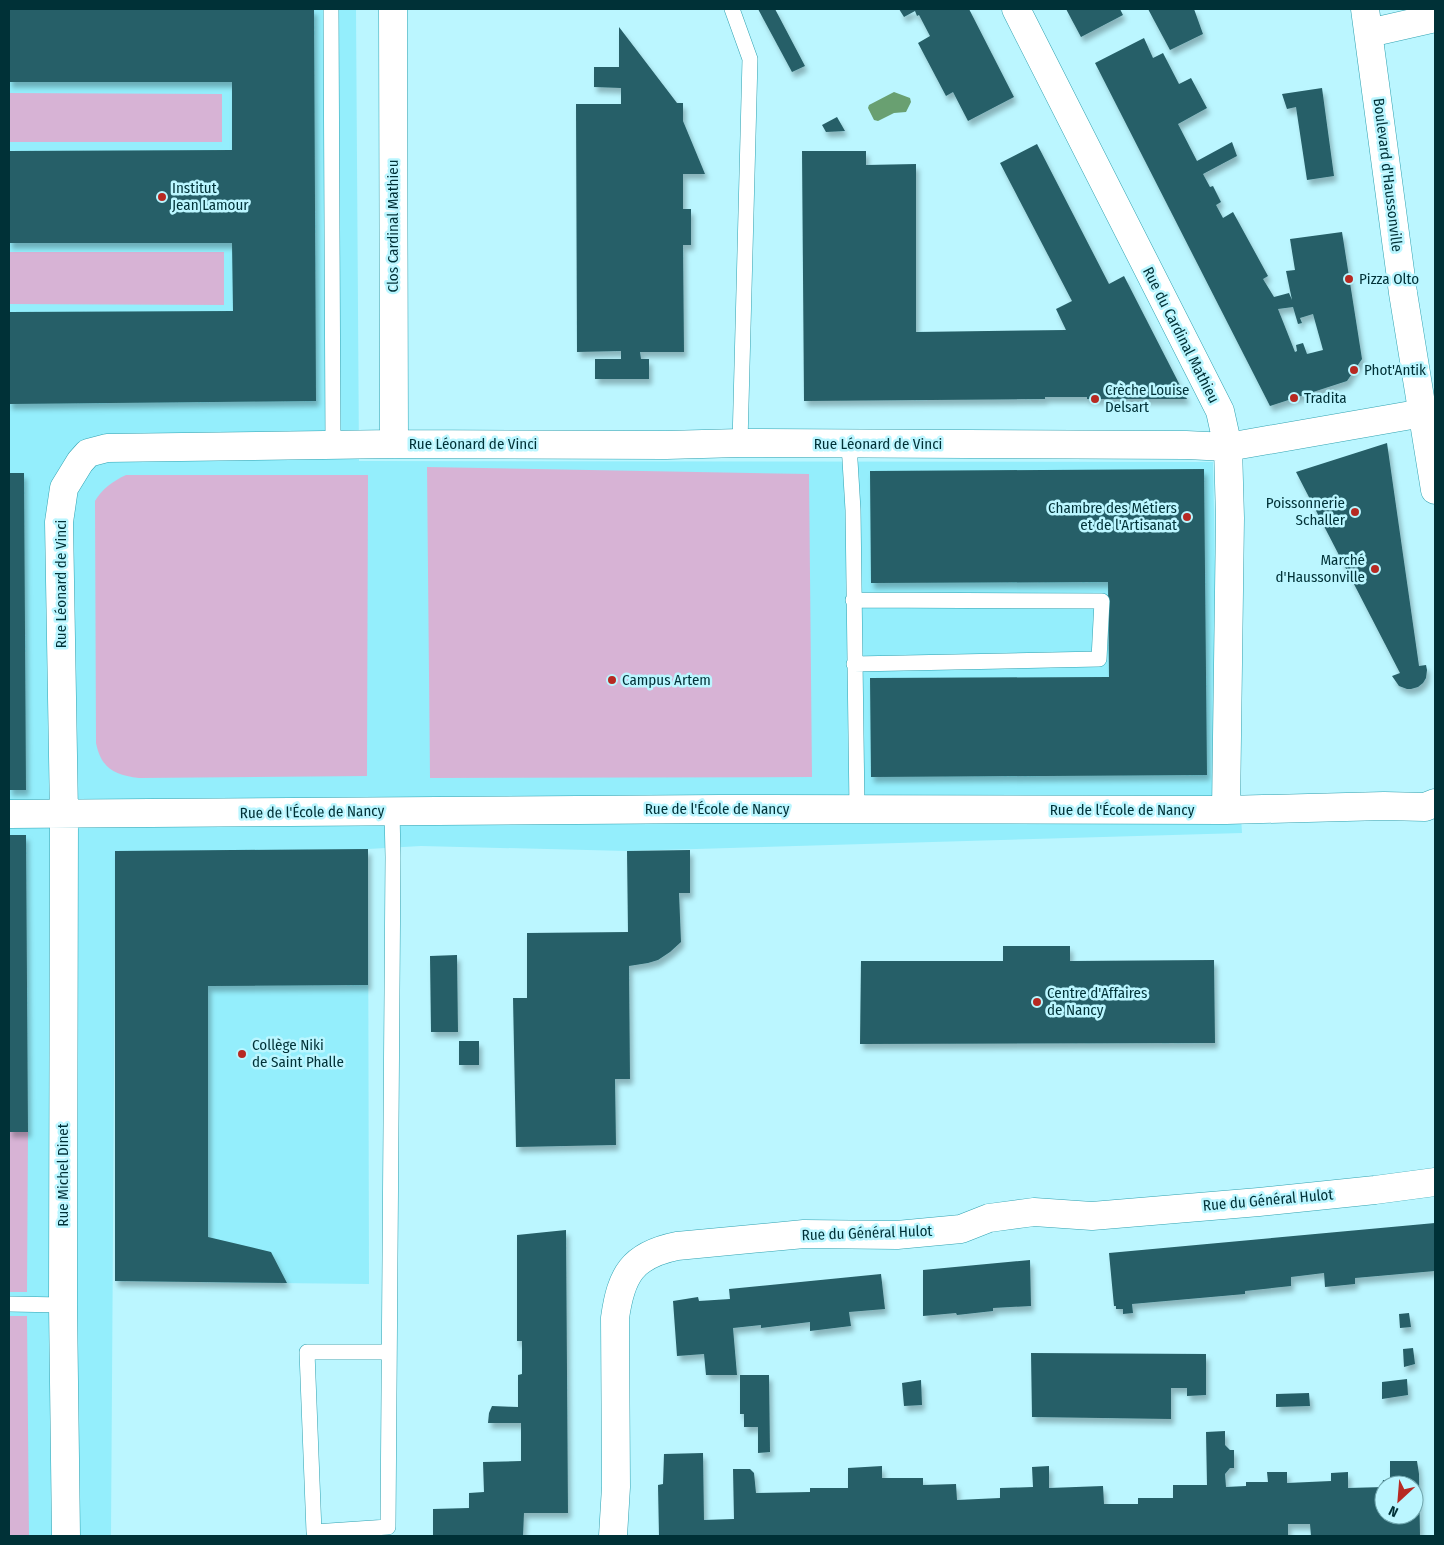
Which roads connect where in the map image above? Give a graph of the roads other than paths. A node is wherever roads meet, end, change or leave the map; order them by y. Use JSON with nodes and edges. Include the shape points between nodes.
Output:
{"nodes":[{"id":1,"x":331,"y":9,"type":"edge"},
{"id":2,"x":393,"y":9,"type":"edge"},
{"id":3,"x":732,"y":9,"type":"edge"},
{"id":4,"x":1016,"y":9,"type":"edge"},
{"id":5,"x":1435,"y":18,"type":"edge"},
{"id":6,"x":1367,"y":21,"type":"edge"},
{"id":7,"x":1423,"y":414,"type":"junction"},
{"id":8,"x":740,"y":443,"type":"junction"},
{"id":9,"x":394,"y":444,"type":"junction"},
{"id":10,"x":849,"y":444,"type":"junction"},
{"id":11,"x":333,"y":445,"type":"junction"},
{"id":12,"x":1228,"y":447,"type":"junction"},
{"id":13,"x":1435,"y":490,"type":"edge"},
{"id":14,"x":854,"y":600,"type":"junction"},
{"id":15,"x":854,"y":664,"type":"junction"},
{"id":16,"x":1432,"y":807,"type":"edge"},
{"id":17,"x":857,"y":809,"type":"junction"},
{"id":18,"x":1226,"y":810,"type":"junction"},
{"id":19,"x":392,"y":811,"type":"junction"},
{"id":20,"x":9,"y":814,"type":"edge"},
{"id":21,"x":64,"y":814,"type":"junction"},
{"id":22,"x":1435,"y":1182,"type":"edge"},
{"id":23,"x":9,"y":1304,"type":"edge"},
{"id":24,"x":63,"y":1305,"type":"junction"},
{"id":25,"x":389,"y":1352,"type":"junction"},
{"id":26,"x":66,"y":1536,"type":"edge"},
{"id":27,"x":613,"y":1536,"type":"edge"}],
"edges":[{"from":1,"to":11,"type":"lane"},
{"from":2,"to":9,"type":"street","name":"Clos Cardinal Mathieu"},
{"from":3,"to":8,"type":"lane","via":[[750,59]]},
{"from":4,"to":12,"type":"street","name":"Rue du Cardinal Mathieu","via":[[1220,411]]},
{"from":5,"to":6,"type":"street"},
{"from":6,"to":7,"type":"street","name":"Boulevard d'Haussonville","via":[[1403,292]]},
{"from":7,"to":12,"type":"street","name":"Rue Léonard de Vinci"},
{"from":7,"to":13,"type":"street","name":"Boulevard d'Haussonville"},
{"from":8,"to":9,"type":"street","name":"Rue Léonard de Vinci"},
{"from":8,"to":10,"type":"street","name":"Rue Léonard de Vinci"},
{"from":9,"to":11,"type":"street","name":"Rue Léonard de Vinci"},
{"from":10,"to":12,"type":"street","name":"Rue Léonard de Vinci"},
{"from":10,"to":14,"type":"lane"},
{"from":11,"to":21,"type":"street","name":"Rue Léonard de Vinci","via":[[107,448],[88,453],[80,462],[64,488],[59,522]]},
{"from":12,"to":18,"type":"street","name":"Rue du Cardinal Mathieu"},
{"from":14,"to":15,"type":"lane"},
{"from":14,"to":15,"type":"lane","via":[[1102,601],[1099,659]]},
{"from":15,"to":17,"type":"lane"},
{"from":16,"to":18,"type":"street","name":"Rue de l'École de Nancy"},
{"from":17,"to":18,"type":"street","name":"Rue de l'École de Nancy"},
{"from":17,"to":19,"type":"street","name":"Rue de l'École de Nancy"},
{"from":19,"to":21,"type":"street","name":"Rue de l'École de Nancy"},
{"from":19,"to":25,"type":"lane"},
{"from":20,"to":21,"type":"street","name":"Rue de l'École de Nancy"},
{"from":21,"to":24,"type":"street","name":"Rue Michel Dinet"},
{"from":22,"to":27,"type":"street","name":"Rue du Général Hulot","via":[[1092,1216],[1034,1212],[989,1218],[961,1229],[897,1236],[804,1234],[660,1250],[648,1256],[626,1277],[614,1318],[616,1487]]},
{"from":23,"to":24,"type":"lane"},
{"from":24,"to":26,"type":"street","name":"Rue Michel Dinet"},
{"from":25,"to":25,"type":"lane","via":[[388,1527],[314,1532],[308,1352]]}]}
